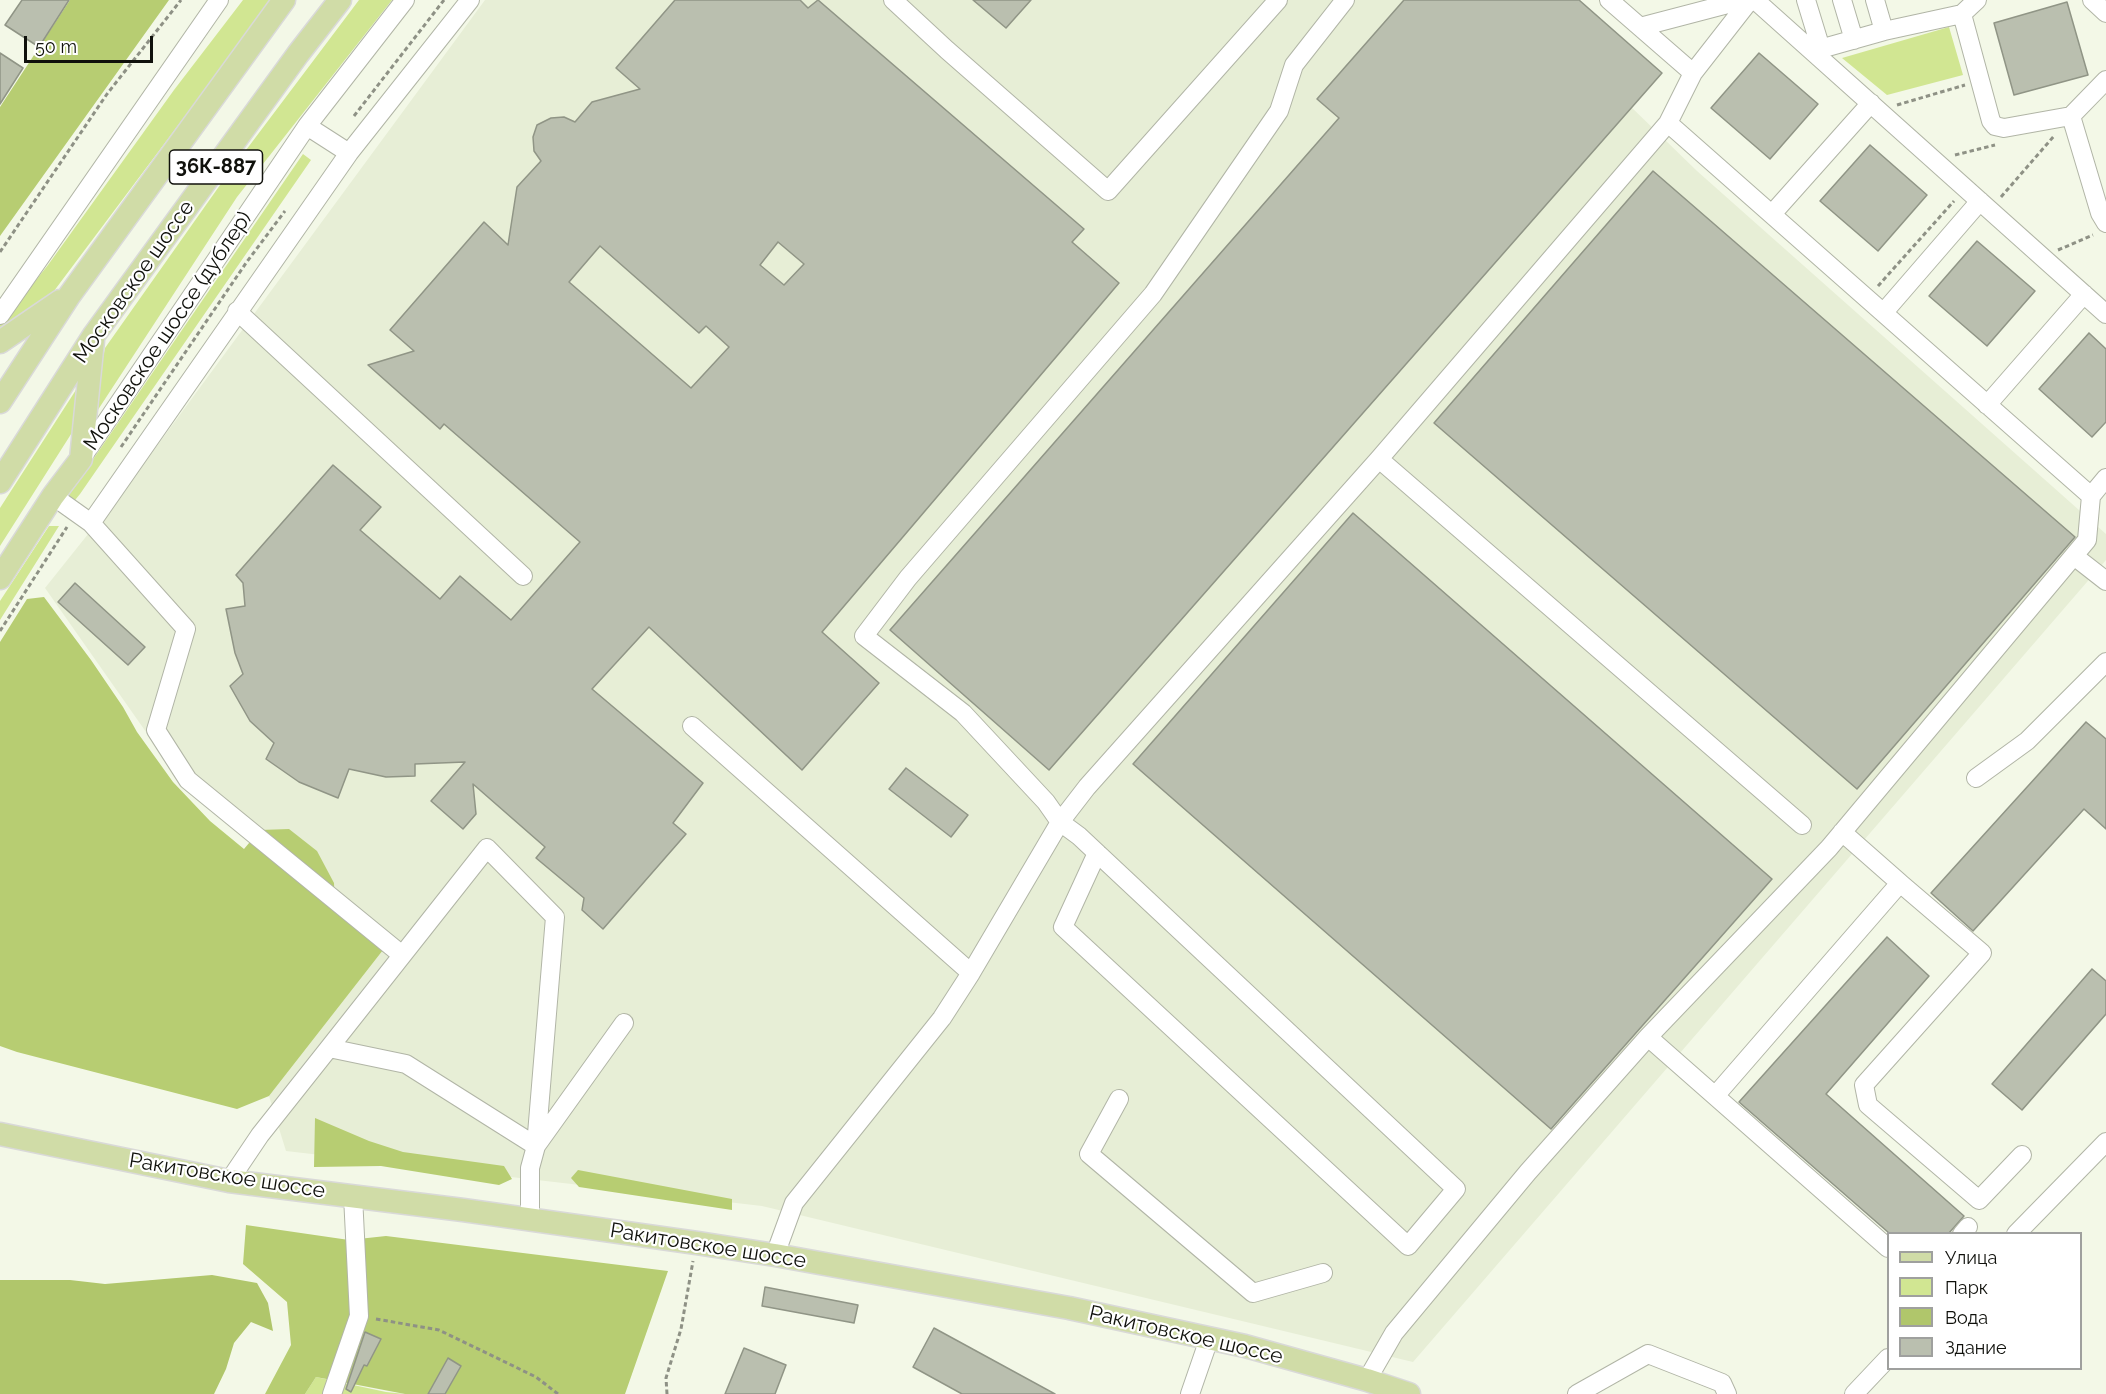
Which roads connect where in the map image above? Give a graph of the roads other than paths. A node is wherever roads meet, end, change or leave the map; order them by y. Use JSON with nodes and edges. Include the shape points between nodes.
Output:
{"nodes":[{"id":1,"x":219,"y":0,"type":"edge"},
{"id":2,"x":284,"y":0,"type":"edge"},
{"id":3,"x":340,"y":0,"type":"edge"},
{"id":4,"x":405,"y":0,"type":"edge"},
{"id":5,"x":470,"y":0,"type":"edge"},
{"id":6,"x":893,"y":0,"type":"edge"},
{"id":7,"x":1278,"y":0,"type":"edge"},
{"id":8,"x":1345,"y":0,"type":"edge"},
{"id":9,"x":1609,"y":0,"type":"edge"},
{"id":10,"x":1743,"y":0,"type":"edge"},
{"id":11,"x":1753,"y":0,"type":"edge"},
{"id":12,"x":1806,"y":0,"type":"edge"},
{"id":13,"x":1842,"y":0,"type":"edge"},
{"id":14,"x":1875,"y":0,"type":"edge"},
{"id":15,"x":1977,"y":0,"type":"edge"},
{"id":16,"x":2092,"y":0,"type":"edge"},
{"id":17,"x":2106,"y":13,"type":"edge"},
{"id":18,"x":1962,"y":14,"type":"junction"},
{"id":19,"x":1640,"y":27,"type":"junction"},
{"id":20,"x":1884,"y":31,"type":"junction"},
{"id":21,"x":1854,"y":40,"type":"junction"},
{"id":22,"x":1817,"y":50,"type":"junction"},
{"id":23,"x":1693,"y":73,"type":"junction"},
{"id":24,"x":2106,"y":80,"type":"edge"},
{"id":25,"x":1871,"y":103,"type":"junction"},
{"id":26,"x":2071,"y":116,"type":"junction"},
{"id":27,"x":1668,"y":123,"type":"junction"},
{"id":28,"x":307,"y":126,"type":"junction"},
{"id":29,"x":349,"y":153,"type":"junction"},
{"id":30,"x":1989,"y":201,"type":"junction"},
{"id":31,"x":1772,"y":214,"type":"junction"},
{"id":32,"x":2106,"y":223,"type":"edge"},
{"id":33,"x":2084,"y":294,"type":"junction"},
{"id":34,"x":69,"y":296,"type":"junction"},
{"id":35,"x":237,"y":311,"type":"junction"},
{"id":36,"x":1884,"y":312,"type":"junction"},
{"id":37,"x":2106,"y":314,"type":"edge"},
{"id":38,"x":0,"y":315,"type":"edge"},
{"id":39,"x":94,"y":335,"type":"junction"},
{"id":40,"x":0,"y":342,"type":"edge"},
{"id":41,"x":0,"y":402,"type":"edge"},
{"id":42,"x":1987,"y":405,"type":"junction"},
{"id":43,"x":81,"y":459,"type":"junction"},
{"id":44,"x":1379,"y":459,"type":"junction"},
{"id":45,"x":2106,"y":478,"type":"edge"},
{"id":46,"x":0,"y":482,"type":"edge"},
{"id":47,"x":53,"y":496,"type":"junction"},
{"id":48,"x":2091,"y":496,"type":"junction"},
{"id":49,"x":91,"y":523,"type":"junction"},
{"id":50,"x":2074,"y":556,"type":"junction"},
{"id":51,"x":523,"y":576,"type":"dead end"},
{"id":52,"x":0,"y":578,"type":"edge"},
{"id":53,"x":2106,"y":581,"type":"edge"},
{"id":54,"x":2106,"y":662,"type":"edge"},
{"id":55,"x":692,"y":726,"type":"dead end"},
{"id":56,"x":1976,"y":778,"type":"dead end"},
{"id":57,"x":1060,"y":822,"type":"junction"},
{"id":58,"x":1802,"y":825,"type":"dead end"},
{"id":59,"x":1842,"y":832,"type":"junction"},
{"id":60,"x":1097,"y":854,"type":"junction"},
{"id":61,"x":1900,"y":883,"type":"junction"},
{"id":62,"x":402,"y":955,"type":"junction"},
{"id":63,"x":971,"y":973,"type":"junction"},
{"id":64,"x":624,"y":1023,"type":"dead end"},
{"id":65,"x":1648,"y":1037,"type":"junction"},
{"id":66,"x":329,"y":1048,"type":"junction"},
{"id":67,"x":1715,"y":1096,"type":"junction"},
{"id":68,"x":1119,"y":1099,"type":"dead end"},
{"id":69,"x":0,"y":1134,"type":"edge"},
{"id":70,"x":2106,"y":1142,"type":"edge"},
{"id":71,"x":536,"y":1146,"type":"junction"},
{"id":72,"x":2022,"y":1155,"type":"dead end"},
{"id":73,"x":229,"y":1181,"type":"junction"},
{"id":74,"x":353,"y":1196,"type":"junction"},
{"id":75,"x":530,"y":1221,"type":"junction"},
{"id":76,"x":2017,"y":1232,"type":"edge"},
{"id":77,"x":1887,"y":1247,"type":"edge"},
{"id":78,"x":776,"y":1255,"type":"junction"},
{"id":79,"x":1323,"y":1273,"type":"dead end"},
{"id":80,"x":1209,"y":1339,"type":"junction"},
{"id":81,"x":1887,"y":1359,"type":"edge"},
{"id":82,"x":1367,"y":1380,"type":"junction"},
{"id":83,"x":332,"y":1394,"type":"edge"},
{"id":84,"x":1190,"y":1394,"type":"edge"},
{"id":85,"x":1409,"y":1394,"type":"edge"},
{"id":86,"x":1577,"y":1394,"type":"edge"},
{"id":87,"x":1727,"y":1394,"type":"edge"},
{"id":88,"x":1854,"y":1394,"type":"edge"}],
"edges":[{"from":1,"to":38,"type":"street"},
{"from":2,"to":34,"type":"main road","name":"Московское шоссе","number":"36К-887"},
{"from":3,"to":39,"type":"main road","name":"Московское шоссе","number":"36К-887"},
{"from":4,"to":28,"type":"street","name":"Московское шоссе (дублер)"},
{"from":5,"to":29,"type":"street"},
{"from":6,"to":7,"type":"street","via":[[1108,191]]},
{"from":8,"to":57,"type":"street","via":[[1294,65],[1279,111],[1153,294],[908,578],[864,636],[963,713]]},
{"from":9,"to":19,"type":"street"},
{"from":10,"to":19,"type":"street"},
{"from":11,"to":22,"type":"street"},
{"from":11,"to":23,"type":"street"},
{"from":12,"to":22,"type":"street"},
{"from":13,"to":21,"type":"street"},
{"from":14,"to":20,"type":"street"},
{"from":15,"to":18,"type":"street"},
{"from":16,"to":17,"type":"street"},
{"from":18,"to":20,"type":"street"},
{"from":18,"to":26,"type":"street","via":[[1995,126],[2004,128]]},
{"from":19,"to":23,"type":"street"},
{"from":20,"to":21,"type":"street"},
{"from":21,"to":22,"type":"street"},
{"from":22,"to":25,"type":"street"},
{"from":23,"to":27,"type":"street"},
{"from":24,"to":26,"type":"street"},
{"from":25,"to":30,"type":"street","via":[[1965,188]]},
{"from":25,"to":31,"type":"street"},
{"from":26,"to":32,"type":"street"},
{"from":27,"to":31,"type":"street"},
{"from":27,"to":44,"type":"street"},
{"from":28,"to":29,"type":"street"},
{"from":28,"to":43,"type":"street","name":"Московское шоссе (дублер)"},
{"from":29,"to":35,"type":"street"},
{"from":30,"to":33,"type":"street"},
{"from":30,"to":36,"type":"street"},
{"from":31,"to":36,"type":"street"},
{"from":33,"to":37,"type":"street"},
{"from":33,"to":42,"type":"street"},
{"from":34,"to":40,"type":"main road"},
{"from":34,"to":41,"type":"main road","name":"Московское шоссе","number":"36К-887"},
{"from":35,"to":49,"type":"street"},
{"from":35,"to":51,"type":"street"},
{"from":36,"to":42,"type":"street"},
{"from":39,"to":43,"type":"main road"},
{"from":39,"to":46,"type":"main road","name":"Московское шоссе","number":"36К-887"},
{"from":42,"to":48,"type":"street"},
{"from":43,"to":47,"type":"main road"},
{"from":44,"to":57,"type":"street"},
{"from":44,"to":58,"type":"street"},
{"from":45,"to":48,"type":"street"},
{"from":47,"to":49,"type":"street"},
{"from":47,"to":52,"type":"main road"},
{"from":48,"to":50,"type":"street","via":[[2088,540]]},
{"from":49,"to":62,"type":"street","via":[[186,629],[156,730],[188,780]]},
{"from":50,"to":53,"type":"street"},
{"from":50,"to":59,"type":"street"},
{"from":54,"to":56,"type":"street","via":[[2027,741]]},
{"from":55,"to":63,"type":"street"},
{"from":57,"to":60,"type":"street"},
{"from":57,"to":63,"type":"street"},
{"from":59,"to":61,"type":"street"},
{"from":59,"to":65,"type":"street"},
{"from":60,"to":60,"type":"street","via":[[1456,1189],[1408,1246],[1063,927]]},
{"from":61,"to":67,"type":"street"},
{"from":61,"to":72,"type":"street","via":[[1982,953],[1864,1085],[1868,1105],[1979,1200]]},
{"from":62,"to":66,"type":"street"},
{"from":62,"to":71,"type":"street","via":[[487,848],[555,917]]},
{"from":63,"to":78,"type":"street","via":[[942,1018],[794,1203]]},
{"from":64,"to":71,"type":"street"},
{"from":65,"to":67,"type":"street"},
{"from":65,"to":82,"type":"street","via":[[1528,1172],[1394,1333]]},
{"from":66,"to":71,"type":"street","via":[[406,1064]]},
{"from":66,"to":73,"type":"street"},
{"from":67,"to":77,"type":"street"},
{"from":68,"to":79,"type":"street","via":[[1089,1154],[1253,1293]]},
{"from":69,"to":73,"type":"main road","name":"Ракитовское шоссе"},
{"from":70,"to":76,"type":"street"},
{"from":71,"to":75,"type":"street","via":[[530,1168]]},
{"from":73,"to":74,"type":"main road","name":"Ракитовское шоссе"},
{"from":74,"to":75,"type":"main road","name":"Ракитовское шоссе"},
{"from":74,"to":83,"type":"street","via":[[359,1316]]},
{"from":75,"to":78,"type":"main road","name":"Ракитовское шоссе"},
{"from":78,"to":80,"type":"main road","name":"Ракитовское шоссе","via":[[1069,1308]]},
{"from":80,"to":82,"type":"main road","name":"Ракитовское шоссе"},
{"from":80,"to":84,"type":"street"},
{"from":81,"to":88,"type":"street"},
{"from":82,"to":85,"type":"main road","name":"Ракитовское шоссе"},
{"from":86,"to":87,"type":"street","via":[[1648,1354],[1722,1383]]}]}
